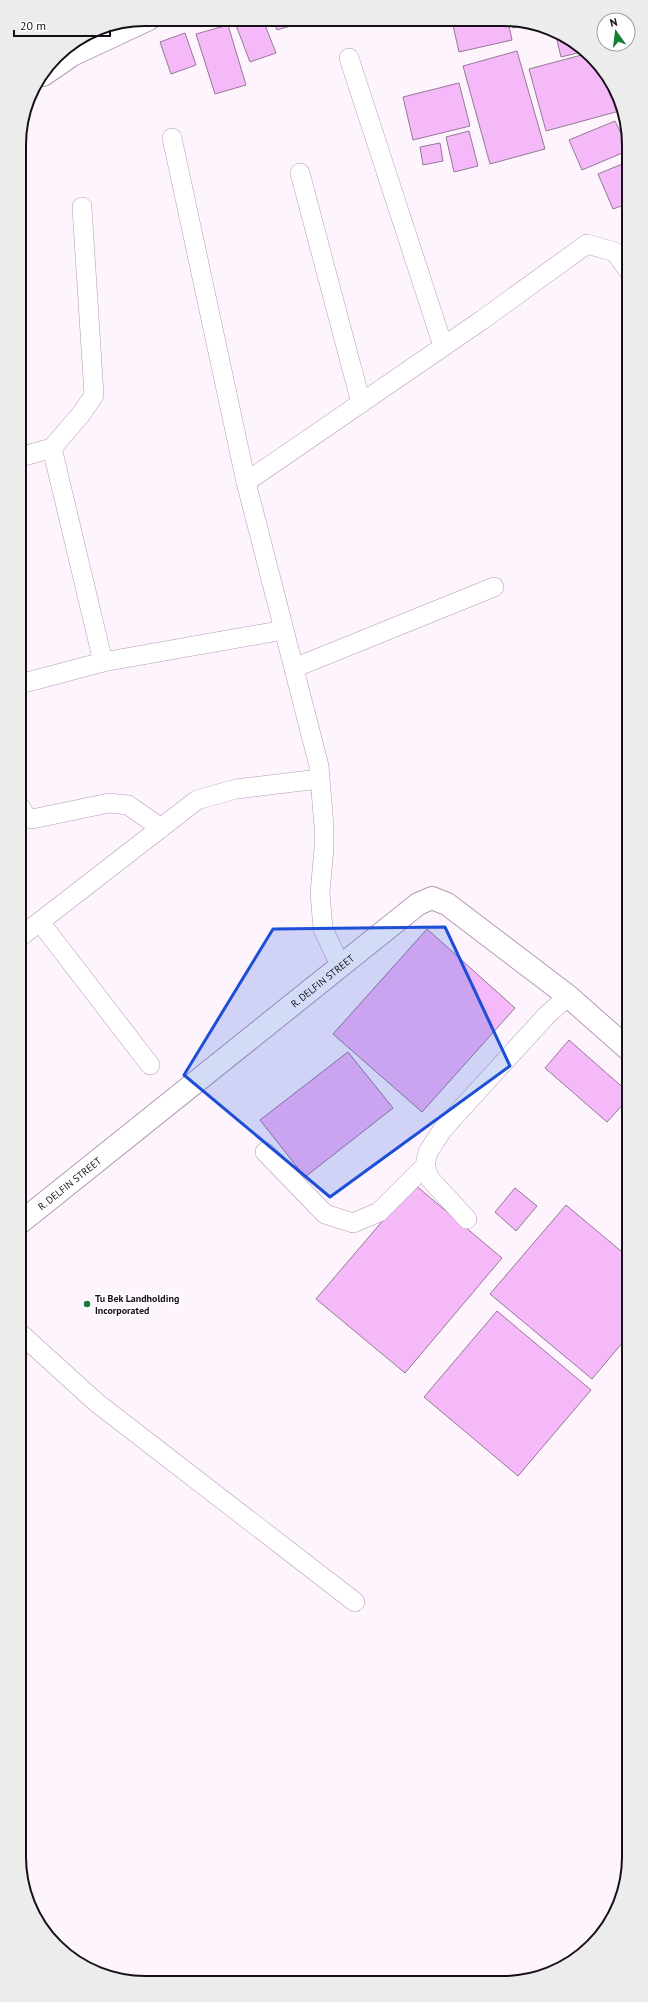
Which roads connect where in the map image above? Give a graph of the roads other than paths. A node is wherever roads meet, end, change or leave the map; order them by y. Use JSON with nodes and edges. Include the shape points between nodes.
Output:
{"nodes":[{"id":1,"x":133,"y":27,"type":"edge"},
{"id":2,"x":348,"y":58,"type":"dead end"},
{"id":3,"x":59,"y":64,"type":"edge"},
{"id":4,"x":172,"y":138,"type":"dead end"},
{"id":5,"x":300,"y":174,"type":"dead end"},
{"id":6,"x":82,"y":207,"type":"dead end"},
{"id":7,"x":622,"y":262,"type":"edge"},
{"id":8,"x":443,"y":346,"type":"junction"},
{"id":9,"x":361,"y":403,"type":"junction"},
{"id":10,"x":52,"y":448,"type":"junction"},
{"id":11,"x":26,"y":455,"type":"edge"},
{"id":12,"x":246,"y":482,"type":"junction"},
{"id":13,"x":494,"y":587,"type":"dead end"},
{"id":14,"x":284,"y":630,"type":"junction"},
{"id":15,"x":103,"y":662,"type":"junction"},
{"id":16,"x":294,"y":668,"type":"junction"},
{"id":17,"x":26,"y":682,"type":"edge"},
{"id":18,"x":319,"y":779,"type":"junction"},
{"id":19,"x":26,"y":815,"type":"edge"},
{"id":20,"x":161,"y":828,"type":"junction"},
{"id":21,"x":40,"y":922,"type":"junction"},
{"id":22,"x":26,"y":932,"type":"edge"},
{"id":23,"x":341,"y":967,"type":"junction"},
{"id":24,"x":568,"y":996,"type":"junction"},
{"id":25,"x":622,"y":1044,"type":"edge"},
{"id":26,"x":150,"y":1065,"type":"dead end"},
{"id":27,"x":265,"y":1152,"type":"dead end"},
{"id":28,"x":425,"y":1166,"type":"junction"},
{"id":29,"x":26,"y":1218,"type":"edge"},
{"id":30,"x":467,"y":1219,"type":"dead end"},
{"id":31,"x":26,"y":1339,"type":"edge"},
{"id":32,"x":355,"y":1602,"type":"dead end"}],
"edges":[{"from":1,"to":3,"type":"street","via":[[72,55]]},
{"from":2,"to":8,"type":"lane"},
{"from":4,"to":12,"type":"lane"},
{"from":5,"to":9,"type":"lane"},
{"from":6,"to":10,"type":"lane","via":[[94,395]]},
{"from":7,"to":8,"type":"lane","via":[[615,252],[587,244]]},
{"from":8,"to":9,"type":"lane"},
{"from":9,"to":12,"type":"lane"},
{"from":10,"to":11,"type":"lane"},
{"from":10,"to":15,"type":"lane"},
{"from":12,"to":14,"type":"lane"},
{"from":13,"to":16,"type":"lane"},
{"from":14,"to":15,"type":"lane"},
{"from":14,"to":16,"type":"lane"},
{"from":15,"to":17,"type":"lane"},
{"from":16,"to":18,"type":"lane","via":[[319,766]]},
{"from":18,"to":20,"type":"lane","via":[[236,789],[197,800]]},
{"from":18,"to":23,"type":"lane","via":[[324,827],[320,893],[323,929]]},
{"from":19,"to":20,"type":"lane","via":[[32,818],[110,803],[128,805]]},
{"from":20,"to":21,"type":"lane"},
{"from":21,"to":22,"type":"lane"},
{"from":21,"to":26,"type":"lane"},
{"from":23,"to":24,"type":"street","name":"R. DELFIN STREET","via":[[418,904],[432,898],[447,904]]},
{"from":23,"to":29,"type":"street","name":"R. DELFIN STREET"},
{"from":24,"to":25,"type":"street","name":"R. DELFIN STREET"},
{"from":24,"to":28,"type":"lane","via":[[546,1016],[443,1129],[428,1152]]},
{"from":27,"to":28,"type":"lane","via":[[325,1214],[353,1223],[379,1212]]},
{"from":28,"to":30,"type":"lane","via":[[430,1179]]},
{"from":31,"to":32,"type":"lane","via":[[97,1403]]}]}
